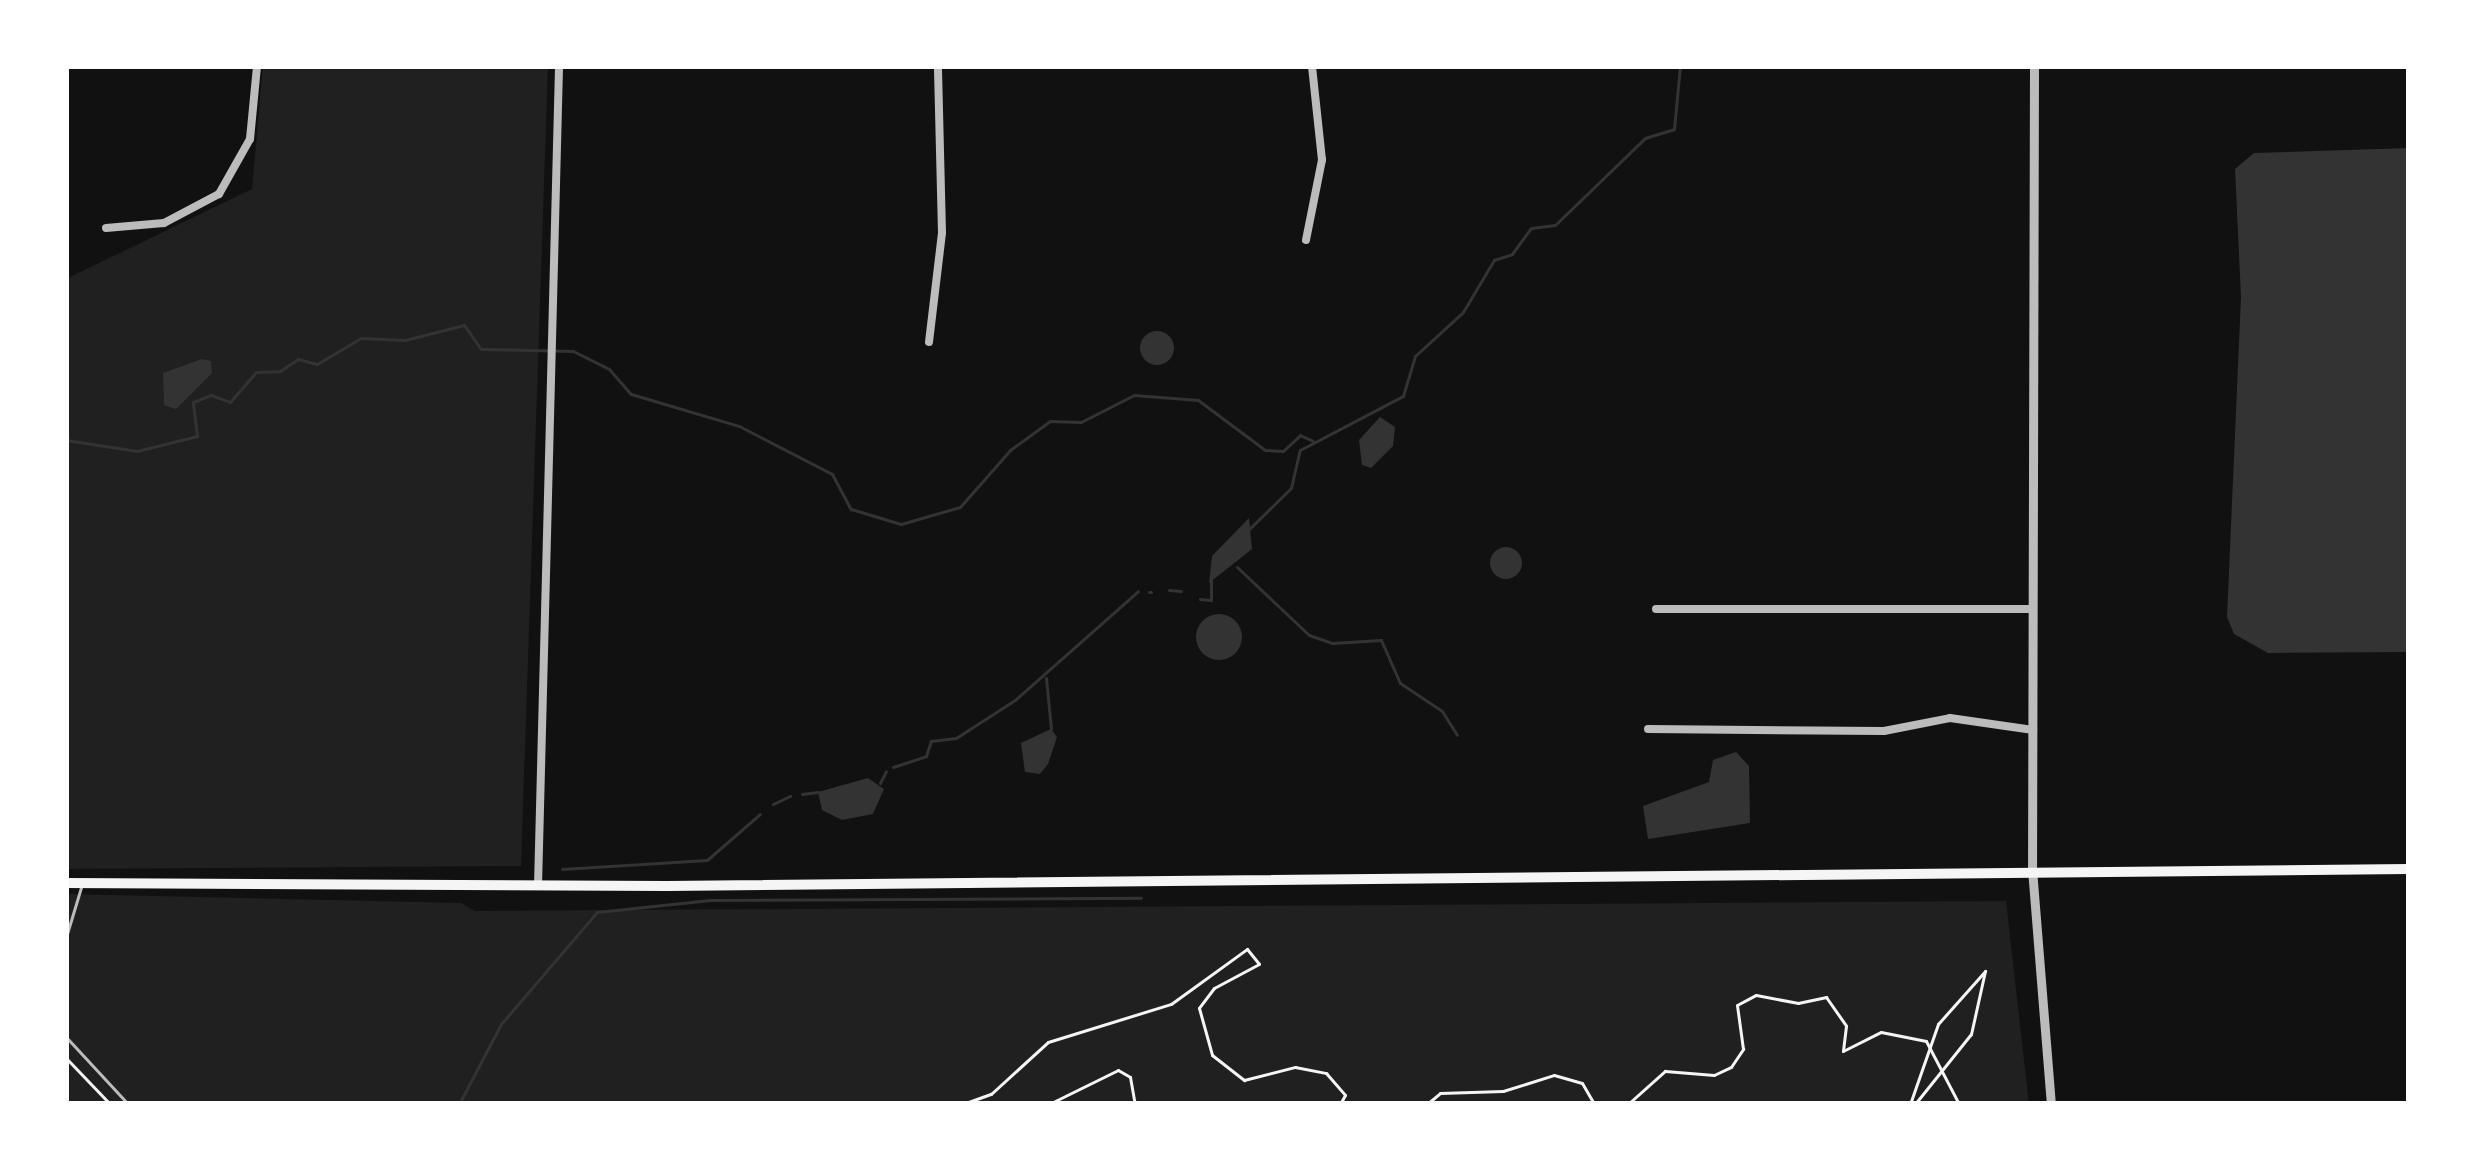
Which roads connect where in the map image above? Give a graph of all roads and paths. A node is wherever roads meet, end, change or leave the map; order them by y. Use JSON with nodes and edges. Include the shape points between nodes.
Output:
{"nodes":[{"id":1,"x":257,"y":66,"type":"edge"},
{"id":2,"x":559,"y":66,"type":"edge"},
{"id":3,"x":938,"y":66,"type":"edge"},
{"id":4,"x":1312,"y":66,"type":"edge"},
{"id":5,"x":2034,"y":66,"type":"edge"},
{"id":6,"x":106,"y":228,"type":"dead end"},
{"id":7,"x":1306,"y":240,"type":"dead end"},
{"id":8,"x":929,"y":342,"type":"dead end"},
{"id":9,"x":2033,"y":609,"type":"junction"},
{"id":10,"x":1656,"y":610,"type":"dead end"},
{"id":11,"x":1648,"y":729,"type":"dead end"},
{"id":12,"x":2033,"y":730,"type":"junction"},
{"id":13,"x":2032,"y":869,"type":"junction"},
{"id":14,"x":2409,"y":869,"type":"edge"},
{"id":15,"x":66,"y":883,"type":"edge"},
{"id":16,"x":82,"y":883,"type":"junction"},
{"id":17,"x":538,"y":886,"type":"junction"},
{"id":18,"x":66,"y":937,"type":"edge"},
{"id":19,"x":66,"y":1036,"type":"edge"},
{"id":20,"x":1929,"y":1043,"type":"junction"},
{"id":21,"x":66,"y":1058,"type":"edge"},
{"id":22,"x":1947,"y":1071,"type":"junction"},
{"id":23,"x":110,"y":1104,"type":"edge"},
{"id":24,"x":128,"y":1104,"type":"edge"},
{"id":25,"x":962,"y":1104,"type":"edge"},
{"id":26,"x":1049,"y":1104,"type":"edge"},
{"id":27,"x":1135,"y":1104,"type":"edge"},
{"id":28,"x":1340,"y":1104,"type":"edge"},
{"id":29,"x":1427,"y":1104,"type":"edge"},
{"id":30,"x":1594,"y":1104,"type":"edge"},
{"id":31,"x":1628,"y":1104,"type":"edge"},
{"id":32,"x":1913,"y":1104,"type":"edge"},
{"id":33,"x":1959,"y":1104,"type":"edge"},
{"id":34,"x":2051,"y":1104,"type":"edge"}],
"edges":[{"from":1,"to":6,"type":"street","via":[[250,140],[219,194],[164,224]]},
{"from":2,"to":17,"type":"street"},
{"from":3,"to":8,"type":"street","via":[[942,233]]},
{"from":4,"to":7,"type":"street","via":[[1322,160]]},
{"from":5,"to":9,"type":"street"},
{"from":9,"to":10,"type":"street"},
{"from":9,"to":12,"type":"street"},
{"from":11,"to":12,"type":"street","via":[[1884,731],[1950,718]]},
{"from":12,"to":13,"type":"street"},
{"from":13,"to":14,"type":"main road"},
{"from":13,"to":17,"type":"main road"},
{"from":13,"to":34,"type":"street"},
{"from":15,"to":16,"type":"main road"},
{"from":16,"to":17,"type":"main road"},
{"from":16,"to":18,"type":"lane"},
{"from":19,"to":24,"type":"lane"},
{"from":20,"to":22,"type":"path"},
{"from":20,"to":22,"type":"path","via":[[1966,985],[1985,971],[1980,1012]]},
{"from":20,"to":31,"type":"path","via":[[1881,1032],[1844,1051],[1846,1026],[1826,998],[1798,1004],[1749,995],[1737,1005],[1743,1049],[1731,1066],[1705,1076],[1665,1071],[1635,1089]]},
{"from":20,"to":32,"type":"path"},
{"from":21,"to":23,"type":"path"},
{"from":22,"to":32,"type":"path"},
{"from":22,"to":33,"type":"path"},
{"from":25,"to":28,"type":"path","via":[[991,1094],[1048,1042],[1172,1004],[1247,950],[1259,959],[1252,972],[1214,988],[1199,1008],[1212,1054],[1244,1080],[1295,1067],[1326,1073],[1345,1095]]},
{"from":26,"to":27,"type":"path","via":[[1118,1070],[1130,1077]]},
{"from":29,"to":30,"type":"path","via":[[1440,1093],[1503,1091],[1554,1075],[1582,1083]]}]}
